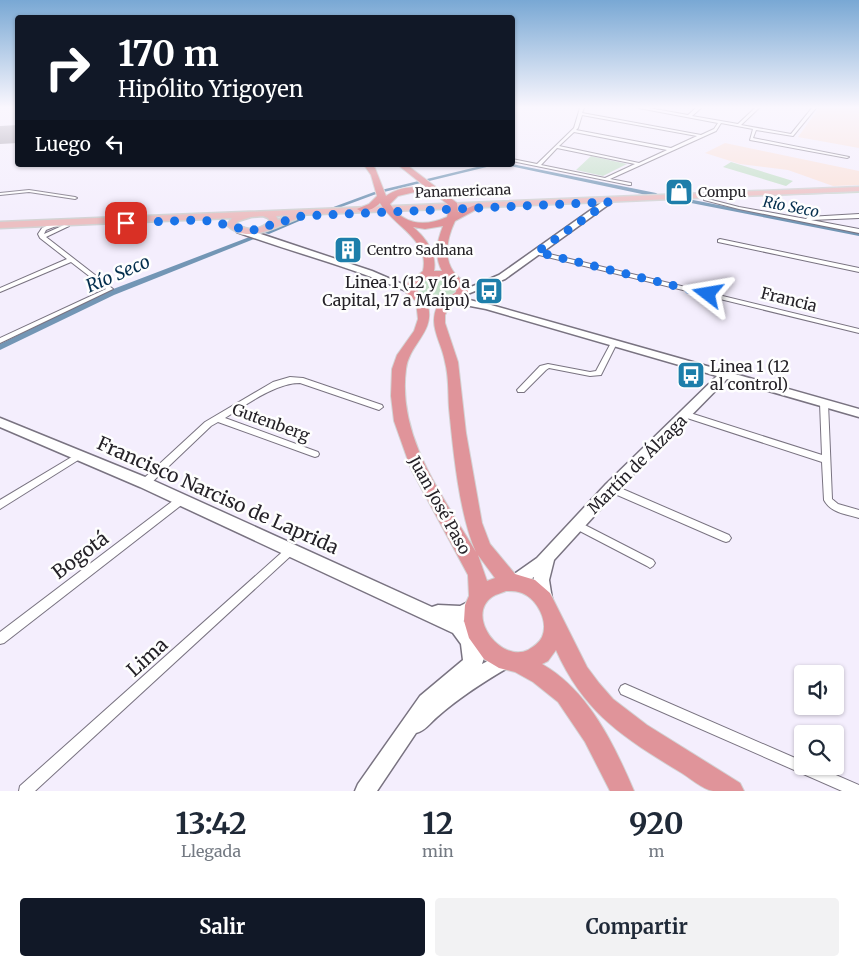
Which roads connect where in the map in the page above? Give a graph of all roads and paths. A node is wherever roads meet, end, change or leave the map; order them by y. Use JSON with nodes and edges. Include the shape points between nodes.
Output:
{"nodes":[{"id":1,"x":558,"y":145,"type":"edge"},
{"id":2,"x":645,"y":145,"type":"edge"},
{"id":3,"x":683,"y":145,"type":"edge"},
{"id":4,"x":783,"y":145,"type":"edge"},
{"id":5,"x":556,"y":147,"type":"junction"},
{"id":6,"x":672,"y":150,"type":"junction"},
{"id":7,"x":847,"y":157,"type":"dead end"},
{"id":8,"x":515,"y":160,"type":"edge"},
{"id":9,"x":539,"y":164,"type":"junction"},
{"id":10,"x":640,"y":164,"type":"junction"},
{"id":11,"x":369,"y":167,"type":"edge"},
{"id":12,"x":405,"y":167,"type":"edge"},
{"id":13,"x":606,"y":179,"type":"junction"},
{"id":14,"x":629,"y":184,"type":"dead end"},
{"id":15,"x":858,"y":192,"type":"edge"},
{"id":16,"x":0,"y":194,"type":"edge"},
{"id":17,"x":443,"y":195,"type":"junction"},
{"id":18,"x":75,"y":198,"type":"dead end"},
{"id":19,"x":664,"y":198,"type":"junction"},
{"id":20,"x":683,"y":198,"type":"junction"},
{"id":21,"x":706,"y":199,"type":"junction"},
{"id":22,"x":608,"y":202,"type":"junction"},
{"id":23,"x":386,"y":205,"type":"junction"},
{"id":24,"x":475,"y":208,"type":"joint"},
{"id":25,"x":739,"y":208,"type":"junction"},
{"id":26,"x":362,"y":209,"type":"joint"},
{"id":27,"x":454,"y":211,"type":"junction"},
{"id":28,"x":264,"y":214,"type":"junction"},
{"id":29,"x":249,"y":215,"type":"junction"},
{"id":30,"x":859,"y":216,"type":"edge"},
{"id":31,"x":806,"y":219,"type":"junction"},
{"id":32,"x":400,"y":220,"type":"junction"},
{"id":33,"x":63,"y":224,"type":"junction"},
{"id":34,"x":268,"y":226,"type":"junction"},
{"id":35,"x":0,"y":227,"type":"edge"},
{"id":36,"x":236,"y":228,"type":"junction"},
{"id":37,"x":859,"y":230,"type":"edge"},
{"id":38,"x":42,"y":231,"type":"junction"},
{"id":39,"x":720,"y":241,"type":"dead end"},
{"id":40,"x":273,"y":243,"type":"junction"},
{"id":41,"x":537,"y":252,"type":"junction"},
{"id":42,"x":70,"y":260,"type":"junction"},
{"id":43,"x":859,"y":270,"type":"edge"},
{"id":44,"x":377,"y":275,"type":"junction"},
{"id":45,"x":423,"y":276,"type":"junction"},
{"id":46,"x":455,"y":278,"type":"junction"},
{"id":47,"x":491,"y":283,"type":"junction"},
{"id":48,"x":0,"y":290,"type":"edge"},
{"id":49,"x":461,"y":294,"type":"junction"},
{"id":50,"x":416,"y":295,"type":"junction"},
{"id":51,"x":447,"y":302,"type":"junction"},
{"id":52,"x":488,"y":307,"type":"junction"},
{"id":53,"x":859,"y":330,"type":"edge"},
{"id":54,"x":0,"y":342,"type":"edge"},
{"id":55,"x":614,"y":343,"type":"junction"},
{"id":56,"x":725,"y":375,"type":"junction"},
{"id":57,"x":521,"y":390,"type":"dead end"},
{"id":58,"x":824,"y":403,"type":"junction"},
{"id":59,"x":379,"y":407,"type":"dead end"},
{"id":60,"x":859,"y":413,"type":"edge"},
{"id":61,"x":687,"y":415,"type":"junction"},
{"id":62,"x":217,"y":418,"type":"junction"},
{"id":63,"x":0,"y":422,"type":"edge"},
{"id":64,"x":316,"y":454,"type":"dead end"},
{"id":65,"x":80,"y":455,"type":"junction"},
{"id":66,"x":826,"y":460,"type":"junction"},
{"id":67,"x":145,"y":483,"type":"junction"},
{"id":68,"x":611,"y":488,"type":"junction"},
{"id":69,"x":181,"y":500,"type":"junction"},
{"id":70,"x":0,"y":505,"type":"edge"},
{"id":71,"x":859,"y":514,"type":"edge"},
{"id":72,"x":577,"y":525,"type":"junction"},
{"id":73,"x":726,"y":538,"type":"dead end"},
{"id":74,"x":292,"y":549,"type":"junction"},
{"id":75,"x":550,"y":554,"type":"junction"},
{"id":76,"x":650,"y":563,"type":"dead end"},
{"id":77,"x":513,"y":582,"type":"junction"},
{"id":78,"x":544,"y":599,"type":"junction"},
{"id":79,"x":477,"y":602,"type":"junction"},
{"id":80,"x":419,"y":608,"type":"junction"},
{"id":81,"x":553,"y":620,"type":"junction"},
{"id":82,"x":456,"y":625,"type":"junction"},
{"id":83,"x":478,"y":638,"type":"junction"},
{"id":84,"x":0,"y":639,"type":"edge"},
{"id":85,"x":511,"y":661,"type":"junction"},
{"id":86,"x":470,"y":666,"type":"junction"},
{"id":87,"x":625,"y":690,"type":"dead end"},
{"id":88,"x":394,"y":749,"type":"junction"},
{"id":89,"x":25,"y":791,"type":"edge"},
{"id":90,"x":365,"y":791,"type":"edge"},
{"id":91,"x":622,"y":791,"type":"edge"},
{"id":92,"x":732,"y":791,"type":"edge"},
{"id":93,"x":857,"y":791,"type":"edge"}],
"edges":[{"from":1,"to":5,"type":"street"},
{"from":2,"to":6,"type":"street"},
{"from":3,"to":6,"type":"street"},
{"from":4,"to":7,"type":"street"},
{"from":5,"to":9,"type":"street"},
{"from":5,"to":10,"type":"street"},
{"from":6,"to":10,"type":"street"},
{"from":8,"to":9,"type":"street"},
{"from":9,"to":13,"type":"street"},
{"from":10,"to":13,"type":"street"},
{"from":11,"to":23,"type":"highway"},
{"from":12,"to":17,"type":"highway"},
{"from":13,"to":14,"type":"street"},
{"from":15,"to":20,"type":"main road","via":[[838,190]]},
{"from":15,"to":21,"type":"main road"},
{"from":16,"to":18,"type":"street","via":[[29,191]]},
{"from":17,"to":23,"type":"highway","via":[[409,190],[393,195]]},
{"from":17,"to":27,"type":"highway"},
{"from":19,"to":20,"type":"main road","name":"Panamericana"},
{"from":19,"to":22,"type":"main road","name":"Panamericana"},
{"from":19,"to":27,"type":"main road","name":"Panamericana"},
{"from":20,"to":21,"type":"main road"},
{"from":21,"to":25,"type":"street"},
{"from":22,"to":24,"type":"main road","name":"Panamericana"},
{"from":22,"to":41,"type":"street"},
{"from":23,"to":26,"type":"highway"},
{"from":23,"to":27,"type":"main road","name":"Panamericana"},
{"from":23,"to":32,"type":"highway"},
{"from":23,"to":34,"type":"main road","name":"Panamericana","via":[[302,216]]},
{"from":24,"to":27,"type":"highway"},
{"from":25,"to":31,"type":"street"},
{"from":25,"to":37,"type":"street"},
{"from":26,"to":28,"type":"main road","name":"Panamericana"},
{"from":27,"to":32,"type":"highway","via":[[444,224],[414,225]]},
{"from":27,"to":46,"type":"highway","via":[[445,232],[442,256],[443,266]]},
{"from":28,"to":29,"type":"main road","name":"Panamericana"},
{"from":28,"to":34,"type":"main road","via":[[274,218]]},
{"from":29,"to":33,"type":"main road","name":"Panamericana"},
{"from":29,"to":36,"type":"main road","via":[[235,219],[231,223]]},
{"from":30,"to":31,"type":"street"},
{"from":31,"to":37,"type":"street"},
{"from":32,"to":45,"type":"highway","via":[[422,239],[427,249],[430,266],[429,272]]},
{"from":33,"to":35,"type":"main road","name":"Panamericana"},
{"from":33,"to":36,"type":"main road","name":"Panamericana","via":[[185,220],[211,221]]},
{"from":33,"to":38,"type":"main road","name":"Panamericana"},
{"from":33,"to":38,"type":"street"},
{"from":34,"to":36,"type":"main road","name":"Panamericana","via":[[250,231]]},
{"from":34,"to":40,"type":"street","via":[[262,233]]},
{"from":35,"to":38,"type":"main road","name":"Panamericana"},
{"from":36,"to":40,"type":"street"},
{"from":38,"to":42,"type":"street"},
{"from":39,"to":43,"type":"street"},
{"from":40,"to":44,"type":"street"},
{"from":41,"to":47,"type":"street"},
{"from":41,"to":53,"type":"street","name":"Francia"},
{"from":42,"to":48,"type":"street"},
{"from":42,"to":54,"type":"street","via":[[110,289]]},
{"from":44,"to":45,"type":"street","via":[[405,280]]},
{"from":44,"to":50,"type":"street"},
{"from":45,"to":46,"type":"highway","via":[[439,274]]},
{"from":45,"to":50,"type":"highway","via":[[412,284]]},
{"from":46,"to":47,"type":"street","via":[[467,283]]},
{"from":46,"to":49,"type":"highway","via":[[462,285]]},
{"from":47,"to":49,"type":"street"},
{"from":49,"to":51,"type":"highway"},
{"from":49,"to":52,"type":"street"},
{"from":50,"to":51,"type":"highway","via":[[430,303]]},
{"from":50,"to":79,"type":"highway","name":"Juan José Paso","via":[[424,322],[403,355],[398,370],[404,431],[415,463],[471,560],[477,575]]},
{"from":51,"to":52,"type":"street"},
{"from":51,"to":77,"type":"highway","name":"Juan José Paso","via":[[439,315],[439,323],[452,362],[459,433],[474,523],[483,548],[497,568]]},
{"from":52,"to":55,"type":"street"},
{"from":55,"to":56,"type":"street"},
{"from":55,"to":57,"type":"street","via":[[598,373],[548,366]]},
{"from":56,"to":58,"type":"street"},
{"from":56,"to":61,"type":"street","name":"Martín de Álzaga"},
{"from":58,"to":60,"type":"street"},
{"from":58,"to":66,"type":"street"},
{"from":59,"to":62,"type":"street","name":"Gutenberg","via":[[300,380],[290,380],[276,384]]},
{"from":61,"to":66,"type":"street"},
{"from":61,"to":68,"type":"street","name":"Martín de Álzaga"},
{"from":62,"to":64,"type":"street","name":"Gutenberg"},
{"from":62,"to":67,"type":"street","name":"Gutenberg"},
{"from":63,"to":65,"type":"street","name":"Francisco Narciso de Laprida"},
{"from":65,"to":67,"type":"street","name":"Francisco Narciso de Laprida"},
{"from":65,"to":70,"type":"street"},
{"from":66,"to":71,"type":"street","via":[[830,503]]},
{"from":67,"to":69,"type":"street","name":"Francisco Narciso de Laprida"},
{"from":68,"to":72,"type":"street","name":"Martín de Álzaga"},
{"from":68,"to":73,"type":"street"},
{"from":69,"to":74,"type":"street","name":"Francisco Narciso de Laprida"},
{"from":69,"to":84,"type":"street","name":"Bogotá"},
{"from":72,"to":75,"type":"street","name":"Martín de Álzaga"},
{"from":72,"to":76,"type":"street"},
{"from":74,"to":80,"type":"street","name":"Francisco Narciso de Laprida"},
{"from":74,"to":89,"type":"street","name":"Lima"},
{"from":75,"to":77,"type":"street","name":"Martín de Álzaga"},
{"from":75,"to":78,"type":"street","name":"Martín de Álzaga","via":[[541,574]]},
{"from":77,"to":78,"type":"highway","name":"Juan José Paso","via":[[529,586]]},
{"from":77,"to":79,"type":"highway","via":[[486,589]]},
{"from":78,"to":81,"type":"highway"},
{"from":79,"to":80,"type":"street","name":"Francisco Narciso de Laprida","via":[[461,614]]},
{"from":79,"to":83,"type":"highway","name":"Juan José Paso","via":[[473,621]]},
{"from":80,"to":82,"type":"street","name":"Francisco Narciso de Laprida"},
{"from":81,"to":85,"type":"highway","via":[[548,647],[534,659]]},
{"from":81,"to":92,"type":"highway","via":[[574,666],[605,707],[622,722]]},
{"from":82,"to":83,"type":"street","name":"Francisco Narciso de Laprida"},
{"from":82,"to":86,"type":"street","via":[[469,642]]},
{"from":83,"to":85,"type":"highway","via":[[488,650]]},
{"from":83,"to":86,"type":"street","via":[[478,651]]},
{"from":85,"to":88,"type":"street","via":[[484,671],[440,702]]},
{"from":85,"to":91,"type":"highway","via":[[554,683],[569,698],[588,725]]},
{"from":86,"to":88,"type":"street","via":[[426,702]]},
{"from":87,"to":93,"type":"street"},
{"from":88,"to":90,"type":"street"}]}
